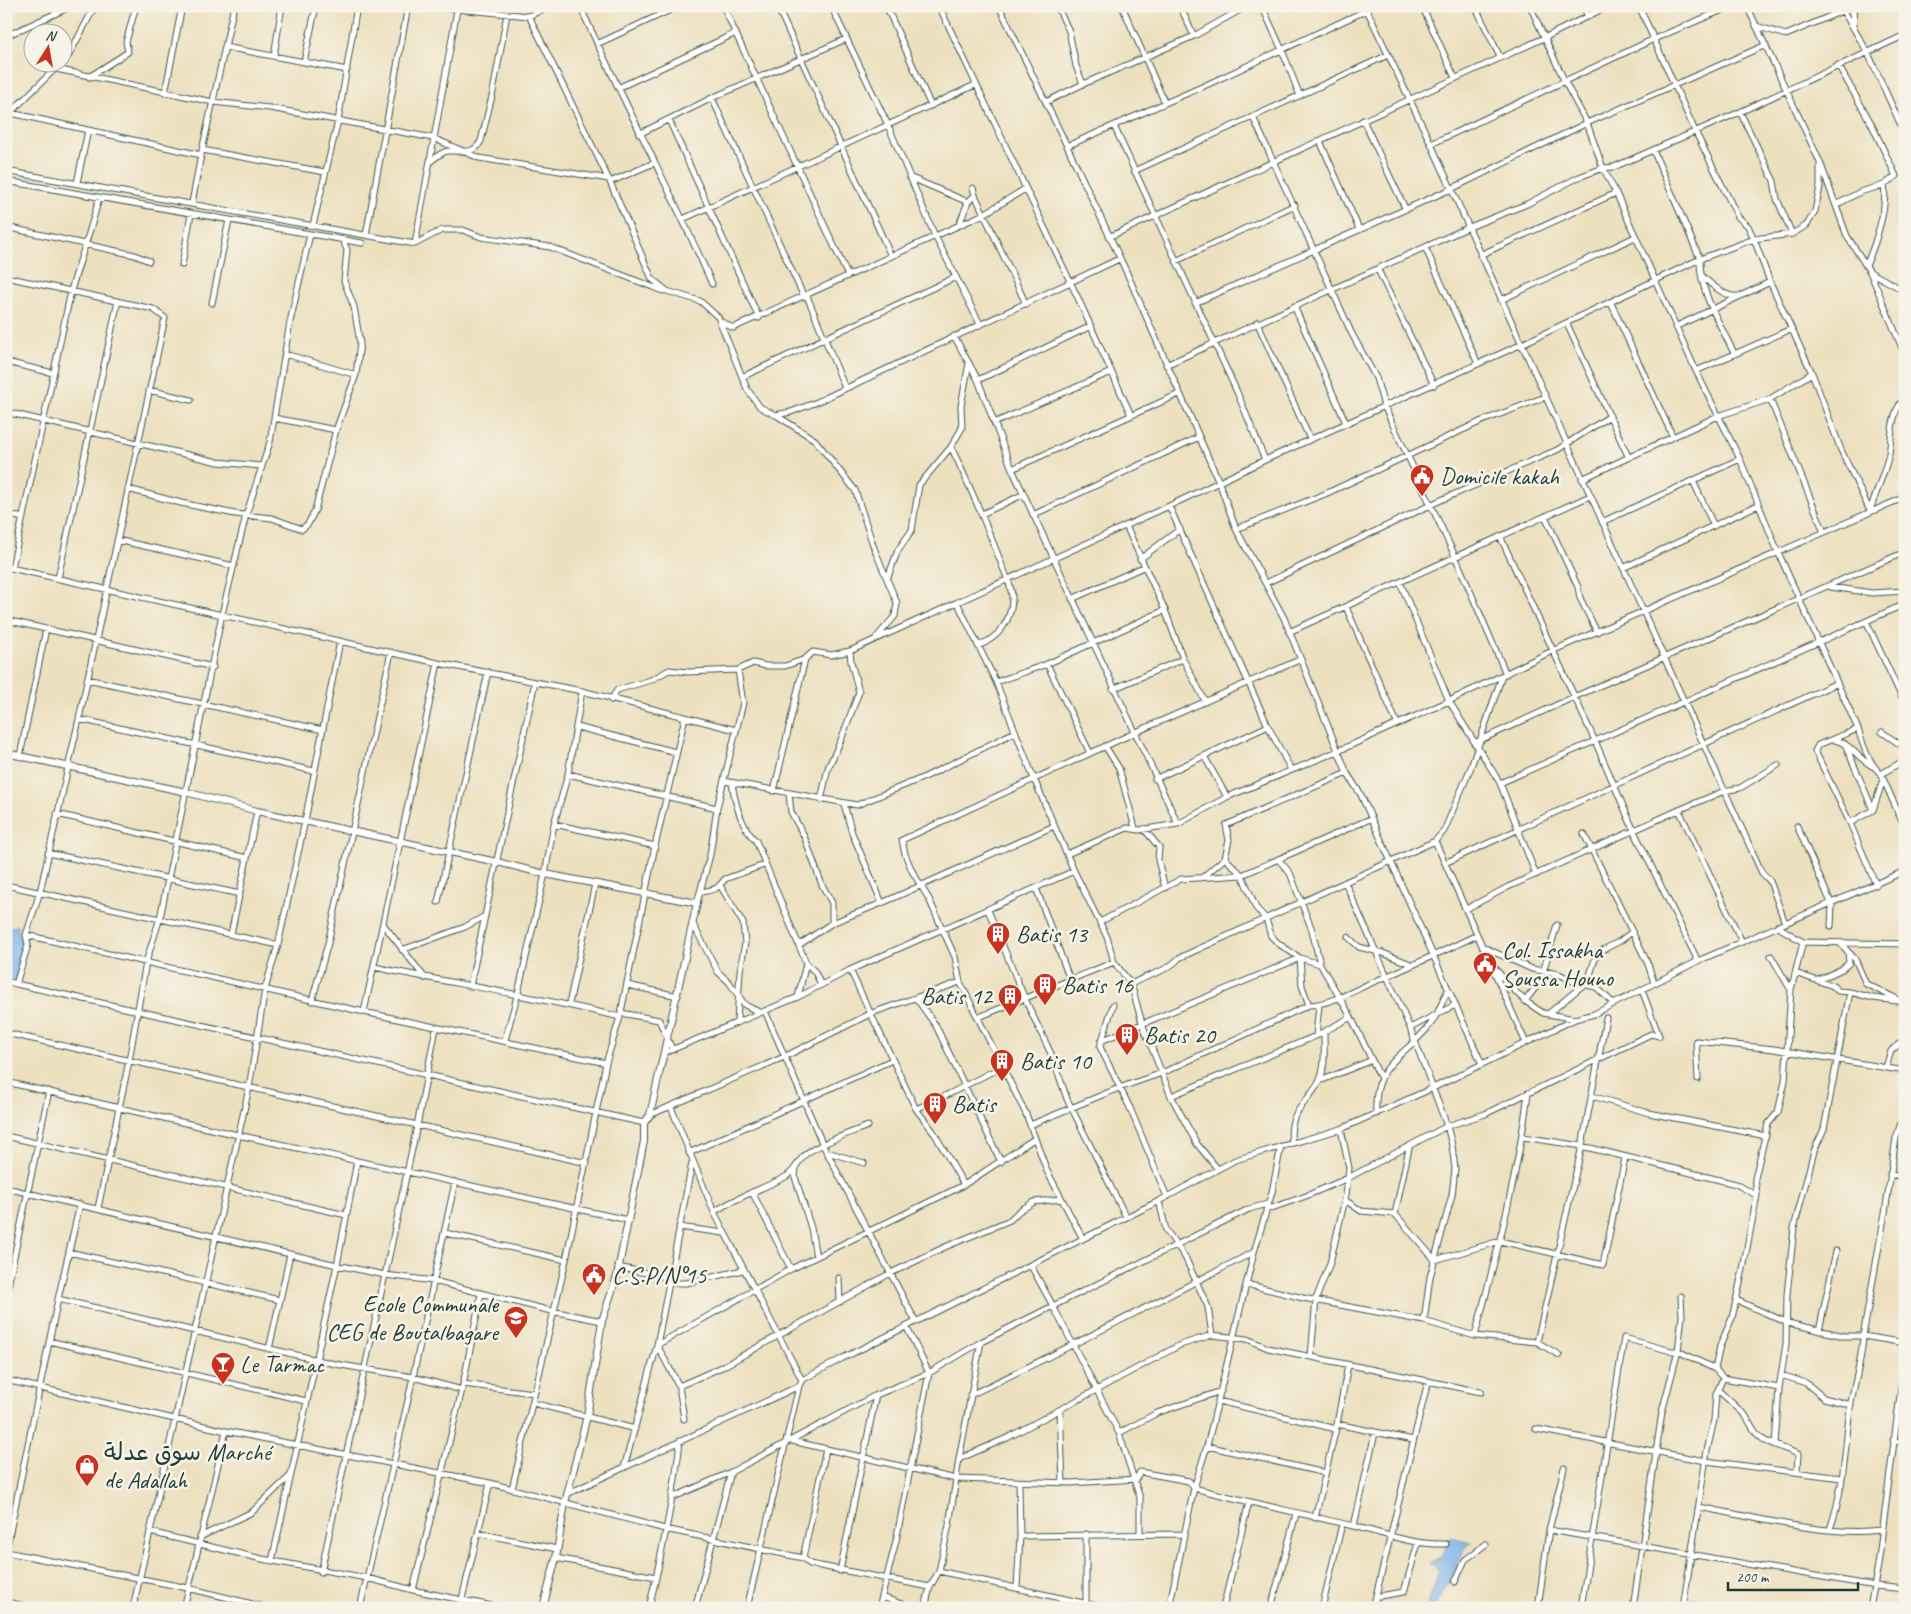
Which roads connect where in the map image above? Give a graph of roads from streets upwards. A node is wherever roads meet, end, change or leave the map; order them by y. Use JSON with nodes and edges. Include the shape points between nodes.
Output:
{"nodes":[{"id":1,"x":72,"y":6,"type":"edge"},
{"id":2,"x":94,"y":6,"type":"edge"},
{"id":3,"x":136,"y":6,"type":"edge"},
{"id":4,"x":182,"y":6,"type":"edge"},
{"id":5,"x":234,"y":6,"type":"edge"},
{"id":6,"x":282,"y":6,"type":"edge"},
{"id":7,"x":316,"y":6,"type":"edge"},
{"id":8,"x":357,"y":6,"type":"edge"},
{"id":9,"x":408,"y":6,"type":"edge"},
{"id":10,"x":426,"y":6,"type":"edge"},
{"id":11,"x":492,"y":6,"type":"edge"},
{"id":12,"x":548,"y":6,"type":"edge"},
{"id":13,"x":580,"y":6,"type":"edge"},
{"id":14,"x":679,"y":6,"type":"edge"},
{"id":15,"x":724,"y":6,"type":"edge"},
{"id":16,"x":777,"y":6,"type":"edge"},
{"id":17,"x":831,"y":6,"type":"edge"},
{"id":18,"x":886,"y":6,"type":"edge"},
{"id":19,"x":939,"y":6,"type":"edge"},
{"id":20,"x":999,"y":6,"type":"edge"},
{"id":21,"x":1057,"y":6,"type":"edge"},
{"id":22,"x":1122,"y":6,"type":"edge"},
{"id":23,"x":1180,"y":6,"type":"edge"},
{"id":24,"x":1247,"y":6,"type":"edge"},
{"id":25,"x":1262,"y":6,"type":"edge"},
{"id":26,"x":1422,"y":6,"type":"edge"},
{"id":27,"x":1475,"y":6,"type":"edge"},
{"id":28,"x":1530,"y":6,"type":"edge"},
{"id":29,"x":1583,"y":6,"type":"edge"},
{"id":30,"x":1608,"y":6,"type":"edge"},
{"id":31,"x":1639,"y":6,"type":"edge"},
{"id":32,"x":1732,"y":6,"type":"edge"},
{"id":33,"x":1747,"y":6,"type":"edge"},
{"id":34,"x":1853,"y":6,"type":"edge"},
{"id":35,"x":441,"y":7,"type":"edge"},
{"id":36,"x":1366,"y":8,"type":"edge"},
{"id":37,"x":1841,"y":8,"type":"edge"},
{"id":38,"x":457,"y":10,"type":"junction"},
{"id":39,"x":491,"y":13,"type":"junction"},
{"id":40,"x":507,"y":14,"type":"junction"},
{"id":41,"x":529,"y":16,"type":"junction"},
{"id":42,"x":1588,"y":17,"type":"junction"},
{"id":43,"x":1756,"y":26,"type":"junction"},
{"id":44,"x":1854,"y":32,"type":"junction"},
{"id":45,"x":736,"y":33,"type":"junction"},
{"id":46,"x":1905,"y":35,"type":"edge"},
{"id":47,"x":6,"y":36,"type":"edge"},
{"id":48,"x":1194,"y":36,"type":"junction"},
{"id":49,"x":846,"y":38,"type":"junction"},
{"id":50,"x":1544,"y":38,"type":"junction"},
{"id":51,"x":1654,"y":39,"type":"junction"},
{"id":52,"x":597,"y":44,"type":"junction"},
{"id":53,"x":1766,"y":45,"type":"junction"},
{"id":54,"x":225,"y":47,"type":"junction"},
{"id":55,"x":1282,"y":50,"type":"junction"},
{"id":56,"x":1866,"y":51,"type":"junction"},
{"id":57,"x":72,"y":52,"type":"edge"},
{"id":58,"x":1388,"y":55,"type":"junction"},
{"id":59,"x":274,"y":56,"type":"junction"},
{"id":60,"x":1500,"y":57,"type":"junction"},
{"id":61,"x":800,"y":58,"type":"junction"},
{"id":62,"x":1144,"y":58,"type":"junction"},
{"id":63,"x":304,"y":62,"type":"junction"},
{"id":64,"x":1838,"y":65,"type":"junction"},
{"id":65,"x":347,"y":70,"type":"junction"},
{"id":66,"x":53,"y":72,"type":"edge"},
{"id":67,"x":68,"y":72,"type":"edge"},
{"id":68,"x":89,"y":77,"type":"junction"},
{"id":69,"x":757,"y":78,"type":"junction"},
{"id":70,"x":1454,"y":78,"type":"junction"},
{"id":71,"x":1565,"y":82,"type":"junction"},
{"id":72,"x":1082,"y":84,"type":"junction"},
{"id":73,"x":1675,"y":84,"type":"junction"},
{"id":74,"x":975,"y":85,"type":"junction"},
{"id":75,"x":618,"y":88,"type":"junction"},
{"id":76,"x":1787,"y":89,"type":"junction"},
{"id":77,"x":165,"y":93,"type":"junction"},
{"id":78,"x":1300,"y":96,"type":"junction"},
{"id":79,"x":712,"y":98,"type":"junction"},
{"id":80,"x":1408,"y":100,"type":"junction"},
{"id":81,"x":213,"y":102,"type":"junction"},
{"id":82,"x":1046,"y":102,"type":"junction"},
{"id":83,"x":1165,"y":103,"type":"junction"},
{"id":84,"x":931,"y":106,"type":"junction"},
{"id":85,"x":1740,"y":112,"type":"junction"},
{"id":86,"x":8,"y":115,"type":"edge"},
{"id":87,"x":1253,"y":118,"type":"junction"},
{"id":88,"x":669,"y":120,"type":"junction"},
{"id":89,"x":1363,"y":120,"type":"junction"},
{"id":90,"x":338,"y":121,"type":"junction"},
{"id":91,"x":1587,"y":124,"type":"junction"},
{"id":92,"x":888,"y":125,"type":"junction"},
{"id":93,"x":1114,"y":126,"type":"junction"},
{"id":94,"x":386,"y":129,"type":"junction"},
{"id":95,"x":88,"y":130,"type":"junction"},
{"id":96,"x":1695,"y":132,"type":"junction"},
{"id":97,"x":639,"y":134,"type":"junction"},
{"id":98,"x":1905,"y":134,"type":"edge"},
{"id":99,"x":433,"y":138,"type":"junction"},
{"id":100,"x":1320,"y":141,"type":"junction"},
{"id":101,"x":1431,"y":144,"type":"junction"},
{"id":102,"x":1068,"y":146,"type":"junction"},
{"id":103,"x":842,"y":147,"type":"junction"},
{"id":104,"x":1653,"y":150,"type":"junction"},
{"id":105,"x":201,"y":152,"type":"junction"},
{"id":106,"x":468,"y":152,"type":"junction"},
{"id":107,"x":1275,"y":161,"type":"junction"},
{"id":108,"x":430,"y":162,"type":"junction"},
{"id":109,"x":1820,"y":162,"type":"junction"},
{"id":110,"x":654,"y":163,"type":"junction"},
{"id":111,"x":797,"y":167,"type":"junction"},
{"id":112,"x":1603,"y":168,"type":"junction"},
{"id":113,"x":1134,"y":171,"type":"junction"},
{"id":114,"x":6,"y":172,"type":"edge"},
{"id":115,"x":325,"y":172,"type":"junction"},
{"id":116,"x":908,"y":177,"type":"junction"},
{"id":117,"x":610,"y":180,"type":"junction"},
{"id":118,"x":6,"y":181,"type":"edge"},
{"id":119,"x":77,"y":183,"type":"junction"},
{"id":120,"x":1884,"y":185,"type":"junction"},
{"id":121,"x":754,"y":186,"type":"junction"},
{"id":122,"x":973,"y":188,"type":"dead end"},
{"id":123,"x":1025,"y":189,"type":"junction"},
{"id":124,"x":1451,"y":189,"type":"junction"},
{"id":125,"x":1616,"y":193,"type":"junction"},
{"id":126,"x":975,"y":194,"type":"junction"},
{"id":127,"x":99,"y":198,"type":"junction"},
{"id":128,"x":968,"y":202,"type":"junction"},
{"id":129,"x":192,"y":203,"type":"junction"},
{"id":130,"x":1295,"y":205,"type":"junction"},
{"id":131,"x":1836,"y":205,"type":"junction"},
{"id":132,"x":710,"y":208,"type":"junction"},
{"id":133,"x":1405,"y":208,"type":"junction"},
{"id":134,"x":191,"y":214,"type":"junction"},
{"id":135,"x":984,"y":214,"type":"junction"},
{"id":136,"x":1154,"y":216,"type":"junction"},
{"id":137,"x":683,"y":219,"type":"junction"},
{"id":138,"x":230,"y":220,"type":"junction"},
{"id":139,"x":313,"y":225,"type":"junction"},
{"id":140,"x":959,"y":225,"type":"junction"},
{"id":141,"x":6,"y":227,"type":"edge"},
{"id":142,"x":1467,"y":228,"type":"junction"},
{"id":143,"x":1360,"y":229,"type":"junction"},
{"id":144,"x":310,"y":234,"type":"junction"},
{"id":145,"x":1792,"y":234,"type":"junction"},
{"id":146,"x":366,"y":235,"type":"junction"},
{"id":147,"x":935,"y":236,"type":"junction"},
{"id":148,"x":1109,"y":236,"type":"junction"},
{"id":149,"x":1635,"y":237,"type":"junction"},
{"id":150,"x":1754,"y":239,"type":"junction"},
{"id":151,"x":344,"y":240,"type":"junction"},
{"id":152,"x":362,"y":243,"type":"dead end"},
{"id":153,"x":415,"y":244,"type":"junction"},
{"id":154,"x":87,"y":245,"type":"junction"},
{"id":155,"x":1425,"y":247,"type":"junction"},
{"id":156,"x":1315,"y":249,"type":"junction"},
{"id":157,"x":1480,"y":255,"type":"junction"},
{"id":158,"x":891,"y":256,"type":"junction"},
{"id":159,"x":1120,"y":259,"type":"junction"},
{"id":160,"x":1700,"y":259,"type":"junction"},
{"id":161,"x":149,"y":261,"type":"dead end"},
{"id":162,"x":1176,"y":261,"type":"junction"},
{"id":163,"x":182,"y":265,"type":"dead end"},
{"id":164,"x":1868,"y":269,"type":"junction"},
{"id":165,"x":1378,"y":270,"type":"junction"},
{"id":166,"x":1701,"y":274,"type":"junction"},
{"id":167,"x":848,"y":276,"type":"junction"},
{"id":168,"x":6,"y":277,"type":"edge"},
{"id":169,"x":956,"y":277,"type":"junction"},
{"id":170,"x":1654,"y":280,"type":"junction"},
{"id":171,"x":1770,"y":282,"type":"junction"},
{"id":172,"x":1070,"y":283,"type":"junction"},
{"id":173,"x":712,"y":284,"type":"dead end"},
{"id":174,"x":1333,"y":289,"type":"junction"},
{"id":175,"x":71,"y":291,"type":"junction"},
{"id":176,"x":667,"y":291,"type":"junction"},
{"id":177,"x":1905,"y":291,"type":"edge"},
{"id":178,"x":806,"y":296,"type":"junction"},
{"id":179,"x":1740,"y":296,"type":"junction"},
{"id":180,"x":1501,"y":300,"type":"junction"},
{"id":181,"x":118,"y":301,"type":"junction"},
{"id":182,"x":212,"y":303,"type":"dead end"},
{"id":183,"x":1195,"y":303,"type":"junction"},
{"id":184,"x":1611,"y":303,"type":"junction"},
{"id":185,"x":1026,"y":304,"type":"junction"},
{"id":186,"x":1294,"y":306,"type":"junction"},
{"id":187,"x":1713,"y":310,"type":"junction"},
{"id":188,"x":759,"y":318,"type":"junction"},
{"id":189,"x":720,"y":321,"type":"junction"},
{"id":190,"x":1257,"y":322,"type":"junction"},
{"id":191,"x":980,"y":324,"type":"junction"},
{"id":192,"x":1567,"y":324,"type":"junction"},
{"id":193,"x":1091,"y":326,"type":"junction"},
{"id":194,"x":1675,"y":327,"type":"junction"},
{"id":195,"x":1791,"y":329,"type":"junction"},
{"id":196,"x":954,"y":336,"type":"junction"},
{"id":197,"x":824,"y":340,"type":"junction"},
{"id":198,"x":1213,"y":342,"type":"junction"},
{"id":199,"x":1522,"y":344,"type":"junction"},
{"id":200,"x":1734,"y":353,"type":"junction"},
{"id":201,"x":285,"y":354,"type":"junction"},
{"id":202,"x":1905,"y":355,"type":"edge"},
{"id":203,"x":6,"y":362,"type":"edge"},
{"id":204,"x":969,"y":363,"type":"junction"},
{"id":205,"x":1478,"y":364,"type":"junction"},
{"id":206,"x":1166,"y":365,"type":"junction"},
{"id":207,"x":1696,"y":371,"type":"junction"},
{"id":208,"x":1111,"y":372,"type":"junction"},
{"id":209,"x":54,"y":373,"type":"junction"},
{"id":210,"x":1812,"y":373,"type":"junction"},
{"id":211,"x":356,"y":375,"type":"junction"},
{"id":212,"x":742,"y":377,"type":"junction"},
{"id":213,"x":978,"y":380,"type":"junction"},
{"id":214,"x":1434,"y":385,"type":"junction"},
{"id":215,"x":845,"y":388,"type":"junction"},
{"id":216,"x":149,"y":390,"type":"junction"},
{"id":217,"x":1179,"y":394,"type":"junction"},
{"id":218,"x":1545,"y":396,"type":"junction"},
{"id":219,"x":1905,"y":398,"type":"edge"},
{"id":220,"x":1770,"y":399,"type":"junction"},
{"id":221,"x":190,"y":400,"type":"dead end"},
{"id":222,"x":1384,"y":406,"type":"junction"},
{"id":223,"x":6,"y":412,"type":"edge"},
{"id":224,"x":775,"y":415,"type":"junction"},
{"id":225,"x":1131,"y":415,"type":"junction"},
{"id":226,"x":1610,"y":416,"type":"junction"},
{"id":227,"x":1718,"y":416,"type":"junction"},
{"id":228,"x":274,"y":418,"type":"junction"},
{"id":229,"x":43,"y":420,"type":"junction"},
{"id":230,"x":994,"y":423,"type":"junction"},
{"id":231,"x":1346,"y":423,"type":"junction"},
{"id":232,"x":336,"y":430,"type":"junction"},
{"id":233,"x":90,"y":433,"type":"junction"},
{"id":234,"x":1673,"y":437,"type":"junction"},
{"id":235,"x":1199,"y":438,"type":"junction"},
{"id":236,"x":1310,"y":439,"type":"junction"},
{"id":237,"x":137,"y":443,"type":"junction"},
{"id":238,"x":1566,"y":443,"type":"junction"},
{"id":239,"x":951,"y":447,"type":"junction"},
{"id":240,"x":1409,"y":456,"type":"junction"},
{"id":241,"x":1628,"y":456,"type":"junction"},
{"id":242,"x":1265,"y":460,"type":"junction"},
{"id":243,"x":1740,"y":460,"type":"junction"},
{"id":244,"x":261,"y":466,"type":"junction"},
{"id":245,"x":1012,"y":469,"type":"junction"},
{"id":246,"x":1582,"y":479,"type":"junction"},
{"id":247,"x":1692,"y":481,"type":"junction"},
{"id":248,"x":1219,"y":482,"type":"junction"},
{"id":249,"x":128,"y":489,"type":"junction"},
{"id":250,"x":1024,"y":494,"type":"junction"},
{"id":251,"x":1590,"y":496,"type":"junction"},
{"id":252,"x":1905,"y":496,"type":"edge"},
{"id":253,"x":1431,"y":505,"type":"junction"},
{"id":254,"x":1758,"y":505,"type":"junction"},
{"id":255,"x":1169,"y":506,"type":"junction"},
{"id":256,"x":1870,"y":511,"type":"junction"},
{"id":257,"x":6,"y":514,"type":"edge"},
{"id":258,"x":982,"y":514,"type":"junction"},
{"id":259,"x":246,"y":515,"type":"junction"},
{"id":260,"x":1033,"y":515,"type":"junction"},
{"id":261,"x":1545,"y":516,"type":"junction"},
{"id":262,"x":23,"y":518,"type":"junction"},
{"id":263,"x":1602,"y":522,"type":"junction"},
{"id":264,"x":1126,"y":526,"type":"junction"},
{"id":265,"x":1714,"y":526,"type":"junction"},
{"id":266,"x":1180,"y":529,"type":"junction"},
{"id":267,"x":1236,"y":529,"type":"junction"},
{"id":268,"x":1824,"y":532,"type":"junction"},
{"id":269,"x":1500,"y":536,"type":"junction"},
{"id":270,"x":118,"y":540,"type":"junction"},
{"id":271,"x":1778,"y":552,"type":"junction"},
{"id":272,"x":1905,"y":552,"type":"edge"},
{"id":273,"x":1455,"y":556,"type":"junction"},
{"id":274,"x":1053,"y":559,"type":"junction"},
{"id":275,"x":1140,"y":559,"type":"junction"},
{"id":276,"x":234,"y":566,"type":"junction"},
{"id":277,"x":1143,"y":567,"type":"junction"},
{"id":278,"x":9,"y":568,"type":"edge"},
{"id":279,"x":1623,"y":568,"type":"junction"},
{"id":280,"x":888,"y":577,"type":"junction"},
{"id":281,"x":58,"y":578,"type":"junction"},
{"id":282,"x":1008,"y":580,"type":"junction"},
{"id":283,"x":1400,"y":582,"type":"junction"},
{"id":284,"x":1266,"y":583,"type":"junction"},
{"id":285,"x":1830,"y":586,"type":"junction"},
{"id":286,"x":107,"y":589,"type":"junction"},
{"id":287,"x":1905,"y":591,"type":"edge"},
{"id":288,"x":1800,"y":598,"type":"junction"},
{"id":289,"x":1072,"y":599,"type":"junction"},
{"id":290,"x":957,"y":602,"type":"junction"},
{"id":291,"x":1905,"y":604,"type":"edge"},
{"id":292,"x":1346,"y":607,"type":"junction"},
{"id":293,"x":1165,"y":610,"type":"junction"},
{"id":294,"x":1643,"y":610,"type":"junction"},
{"id":295,"x":222,"y":614,"type":"junction"},
{"id":296,"x":6,"y":620,"type":"edge"},
{"id":297,"x":1866,"y":621,"type":"junction"},
{"id":298,"x":46,"y":629,"type":"junction"},
{"id":299,"x":1289,"y":632,"type":"junction"},
{"id":300,"x":1597,"y":632,"type":"junction"},
{"id":301,"x":96,"y":640,"type":"junction"},
{"id":302,"x":340,"y":641,"type":"junction"},
{"id":303,"x":870,"y":642,"type":"junction"},
{"id":304,"x":1818,"y":642,"type":"junction"},
{"id":305,"x":1093,"y":644,"type":"junction"},
{"id":306,"x":978,"y":646,"type":"junction"},
{"id":307,"x":850,"y":651,"type":"junction"},
{"id":308,"x":1552,"y":651,"type":"junction"},
{"id":309,"x":391,"y":652,"type":"junction"},
{"id":310,"x":1664,"y":658,"type":"junction"},
{"id":311,"x":805,"y":659,"type":"junction"},
{"id":312,"x":1183,"y":659,"type":"junction"},
{"id":313,"x":1299,"y":660,"type":"junction"},
{"id":314,"x":438,"y":663,"type":"junction"},
{"id":315,"x":1047,"y":664,"type":"junction"},
{"id":316,"x":213,"y":667,"type":"junction"},
{"id":317,"x":738,"y":670,"type":"junction"},
{"id":318,"x":488,"y":672,"type":"junction"},
{"id":319,"x":1504,"y":675,"type":"junction"},
{"id":320,"x":87,"y":679,"type":"junction"},
{"id":321,"x":535,"y":682,"type":"junction"},
{"id":322,"x":996,"y":682,"type":"junction"},
{"id":323,"x":1249,"y":683,"type":"junction"},
{"id":324,"x":1837,"y":683,"type":"junction"},
{"id":325,"x":1113,"y":689,"type":"junction"},
{"id":326,"x":582,"y":691,"type":"junction"},
{"id":327,"x":1574,"y":696,"type":"junction"},
{"id":328,"x":611,"y":700,"type":"junction"},
{"id":329,"x":1205,"y":701,"type":"junction"},
{"id":330,"x":1449,"y":701,"type":"junction"},
{"id":331,"x":1685,"y":702,"type":"junction"},
{"id":332,"x":1905,"y":704,"type":"edge"},
{"id":333,"x":205,"y":705,"type":"junction"},
{"id":334,"x":685,"y":717,"type":"junction"},
{"id":335,"x":79,"y":719,"type":"junction"},
{"id":336,"x":1397,"y":723,"type":"junction"},
{"id":337,"x":1268,"y":726,"type":"junction"},
{"id":338,"x":577,"y":727,"type":"junction"},
{"id":339,"x":1858,"y":729,"type":"junction"},
{"id":340,"x":323,"y":730,"type":"junction"},
{"id":341,"x":736,"y":730,"type":"junction"},
{"id":342,"x":1015,"y":732,"type":"junction"},
{"id":343,"x":1134,"y":732,"type":"junction"},
{"id":344,"x":1882,"y":732,"type":"dead end"},
{"id":345,"x":1833,"y":740,"type":"junction"},
{"id":346,"x":1596,"y":741,"type":"junction"},
{"id":347,"x":196,"y":744,"type":"junction"},
{"id":348,"x":1476,"y":744,"type":"junction"},
{"id":349,"x":1845,"y":744,"type":"junction"},
{"id":350,"x":1704,"y":745,"type":"junction"},
{"id":351,"x":1105,"y":746,"type":"junction"},
{"id":352,"x":1905,"y":748,"type":"edge"},
{"id":353,"x":1338,"y":751,"type":"junction"},
{"id":354,"x":676,"y":752,"type":"junction"},
{"id":355,"x":6,"y":753,"type":"edge"},
{"id":356,"x":1090,"y":753,"type":"junction"},
{"id":357,"x":20,"y":756,"type":"junction"},
{"id":358,"x":1204,"y":756,"type":"junction"},
{"id":359,"x":1905,"y":760,"type":"edge"},
{"id":360,"x":1778,"y":765,"type":"dead end"},
{"id":361,"x":67,"y":766,"type":"junction"},
{"id":362,"x":1875,"y":768,"type":"junction"},
{"id":363,"x":1291,"y":770,"type":"junction"},
{"id":364,"x":314,"y":771,"type":"junction"},
{"id":365,"x":1347,"y":773,"type":"junction"},
{"id":366,"x":568,"y":774,"type":"junction"},
{"id":367,"x":1881,"y":774,"type":"junction"},
{"id":368,"x":1034,"y":779,"type":"junction"},
{"id":369,"x":1155,"y":779,"type":"junction"},
{"id":370,"x":1883,"y":780,"type":"junction"},
{"id":371,"x":724,"y":781,"type":"junction"},
{"id":372,"x":732,"y":783,"type":"junction"},
{"id":373,"x":1500,"y":784,"type":"junction"},
{"id":374,"x":1613,"y":786,"type":"junction"},
{"id":375,"x":774,"y":791,"type":"junction"},
{"id":376,"x":1724,"y":791,"type":"junction"},
{"id":377,"x":186,"y":792,"type":"junction"},
{"id":378,"x":789,"y":794,"type":"junction"},
{"id":379,"x":666,"y":795,"type":"junction"},
{"id":380,"x":1227,"y":797,"type":"junction"},
{"id":381,"x":821,"y":800,"type":"junction"},
{"id":382,"x":844,"y":804,"type":"junction"},
{"id":383,"x":717,"y":808,"type":"junction"},
{"id":384,"x":1679,"y":810,"type":"junction"},
{"id":385,"x":1872,"y":810,"type":"junction"},
{"id":386,"x":257,"y":811,"type":"junction"},
{"id":387,"x":57,"y":814,"type":"junction"},
{"id":388,"x":1903,"y":818,"type":"edge"},
{"id":389,"x":1370,"y":819,"type":"junction"},
{"id":390,"x":305,"y":822,"type":"junction"},
{"id":391,"x":1850,"y":823,"type":"junction"},
{"id":392,"x":554,"y":824,"type":"junction"},
{"id":393,"x":1178,"y":824,"type":"junction"},
{"id":394,"x":1054,"y":826,"type":"junction"},
{"id":395,"x":1797,"y":826,"type":"dead end"},
{"id":396,"x":1135,"y":828,"type":"junction"},
{"id":397,"x":1905,"y":828,"type":"edge"},
{"id":398,"x":1144,"y":829,"type":"junction"},
{"id":399,"x":1518,"y":830,"type":"junction"},
{"id":400,"x":353,"y":831,"type":"junction"},
{"id":401,"x":1634,"y":831,"type":"junction"},
{"id":402,"x":1584,"y":834,"type":"dead end"},
{"id":403,"x":176,"y":841,"type":"junction"},
{"id":404,"x":1435,"y":841,"type":"junction"},
{"id":405,"x":400,"y":842,"type":"junction"},
{"id":406,"x":655,"y":846,"type":"junction"},
{"id":407,"x":1591,"y":850,"type":"junction"},
{"id":408,"x":448,"y":852,"type":"junction"},
{"id":409,"x":48,"y":853,"type":"junction"},
{"id":410,"x":1067,"y":854,"type":"junction"},
{"id":411,"x":247,"y":858,"type":"junction"},
{"id":412,"x":1226,"y":858,"type":"junction"},
{"id":413,"x":1278,"y":859,"type":"junction"},
{"id":414,"x":1390,"y":861,"type":"junction"},
{"id":415,"x":497,"y":862,"type":"junction"},
{"id":416,"x":1445,"y":863,"type":"junction"},
{"id":417,"x":764,"y":865,"type":"junction"},
{"id":418,"x":1074,"y":871,"type":"junction"},
{"id":419,"x":1905,"y":872,"type":"edge"},
{"id":420,"x":546,"y":874,"type":"junction"},
{"id":421,"x":1536,"y":875,"type":"junction"},
{"id":422,"x":1242,"y":876,"type":"junction"},
{"id":423,"x":1202,"y":878,"type":"junction"},
{"id":424,"x":168,"y":879,"type":"junction"},
{"id":425,"x":1345,"y":882,"type":"junction"},
{"id":426,"x":596,"y":884,"type":"junction"},
{"id":427,"x":6,"y":885,"type":"edge"},
{"id":428,"x":1876,"y":885,"type":"junction"},
{"id":429,"x":920,"y":886,"type":"junction"},
{"id":430,"x":721,"y":887,"type":"junction"},
{"id":431,"x":1036,"y":888,"type":"junction"},
{"id":432,"x":1165,"y":888,"type":"junction"},
{"id":433,"x":40,"y":892,"type":"junction"},
{"id":434,"x":701,"y":892,"type":"junction"},
{"id":435,"x":240,"y":894,"type":"junction"},
{"id":436,"x":645,"y":894,"type":"junction"},
{"id":437,"x":438,"y":902,"type":"dead end"},
{"id":438,"x":697,"y":903,"type":"junction"},
{"id":439,"x":882,"y":903,"type":"junction"},
{"id":440,"x":1302,"y":904,"type":"junction"},
{"id":441,"x":1832,"y":905,"type":"junction"},
{"id":442,"x":1466,"y":909,"type":"junction"},
{"id":443,"x":988,"y":910,"type":"junction"},
{"id":444,"x":485,"y":916,"type":"junction"},
{"id":445,"x":160,"y":918,"type":"junction"},
{"id":446,"x":1266,"y":919,"type":"junction"},
{"id":447,"x":1100,"y":922,"type":"junction"},
{"id":448,"x":832,"y":923,"type":"junction"},
{"id":449,"x":1785,"y":923,"type":"junction"},
{"id":450,"x":383,"y":924,"type":"junction"},
{"id":451,"x":693,"y":924,"type":"junction"},
{"id":452,"x":1557,"y":925,"type":"dead end"},
{"id":453,"x":1777,"y":926,"type":"junction"},
{"id":454,"x":1831,"y":926,"type":"dead end"},
{"id":455,"x":942,"y":930,"type":"junction"},
{"id":456,"x":1632,"y":932,"type":"junction"},
{"id":457,"x":231,"y":934,"type":"junction"},
{"id":458,"x":26,"y":935,"type":"junction"},
{"id":459,"x":1477,"y":935,"type":"junction"},
{"id":460,"x":1348,"y":937,"type":"dead end"},
{"id":461,"x":1742,"y":942,"type":"junction"},
{"id":462,"x":1803,"y":942,"type":"junction"},
{"id":463,"x":1841,"y":944,"type":"junction"},
{"id":464,"x":1905,"y":944,"type":"edge"},
{"id":465,"x":799,"y":945,"type":"junction"},
{"id":466,"x":278,"y":946,"type":"junction"},
{"id":467,"x":1482,"y":946,"type":"junction"},
{"id":468,"x":402,"y":950,"type":"junction"},
{"id":469,"x":1376,"y":951,"type":"junction"},
{"id":470,"x":1848,"y":951,"type":"junction"},
{"id":471,"x":1771,"y":956,"type":"dead end"},
{"id":472,"x":1434,"y":957,"type":"junction"},
{"id":473,"x":1300,"y":958,"type":"junction"},
{"id":474,"x":1488,"y":959,"type":"junction"},
{"id":475,"x":1698,"y":961,"type":"junction"},
{"id":476,"x":146,"y":962,"type":"junction"},
{"id":477,"x":1114,"y":962,"type":"junction"},
{"id":478,"x":806,"y":963,"type":"junction"},
{"id":479,"x":1320,"y":964,"type":"junction"},
{"id":480,"x":1413,"y":965,"type":"junction"},
{"id":481,"x":374,"y":968,"type":"junction"},
{"id":482,"x":850,"y":970,"type":"junction"},
{"id":483,"x":1544,"y":971,"type":"junction"},
{"id":484,"x":1795,"y":973,"type":"junction"},
{"id":485,"x":1388,"y":976,"type":"junction"},
{"id":486,"x":425,"y":978,"type":"junction"},
{"id":487,"x":1070,"y":980,"type":"junction"},
{"id":488,"x":1818,"y":980,"type":"junction"},
{"id":489,"x":6,"y":982,"type":"edge"},
{"id":490,"x":960,"y":982,"type":"junction"},
{"id":491,"x":1654,"y":983,"type":"junction"},
{"id":492,"x":16,"y":984,"type":"junction"},
{"id":493,"x":1131,"y":984,"type":"junction"},
{"id":494,"x":1584,"y":984,"type":"junction"},
{"id":495,"x":627,"y":985,"type":"junction"},
{"id":496,"x":821,"y":985,"type":"junction"},
{"id":497,"x":470,"y":986,"type":"junction"},
{"id":498,"x":265,"y":989,"type":"junction"},
{"id":499,"x":1448,"y":990,"type":"junction"},
{"id":500,"x":1642,"y":990,"type":"junction"},
{"id":501,"x":1791,"y":990,"type":"junction"},
{"id":502,"x":1850,"y":992,"type":"junction"},
{"id":503,"x":518,"y":993,"type":"junction"},
{"id":504,"x":678,"y":996,"type":"junction"},
{"id":505,"x":798,"y":997,"type":"junction"},
{"id":506,"x":1340,"y":997,"type":"junction"},
{"id":507,"x":740,"y":998,"type":"junction"},
{"id":508,"x":916,"y":998,"type":"junction"},
{"id":509,"x":1024,"y":999,"type":"junction"},
{"id":510,"x":312,"y":1001,"type":"junction"},
{"id":511,"x":1525,"y":1001,"type":"junction"},
{"id":512,"x":1905,"y":1002,"type":"edge"},
{"id":513,"x":569,"y":1004,"type":"junction"},
{"id":514,"x":1614,"y":1004,"type":"junction"},
{"id":515,"x":1113,"y":1005,"type":"dead end"},
{"id":516,"x":1319,"y":1005,"type":"junction"},
{"id":517,"x":1455,"y":1005,"type":"junction"},
{"id":518,"x":1309,"y":1006,"type":"junction"},
{"id":519,"x":136,"y":1010,"type":"junction"},
{"id":520,"x":364,"y":1012,"type":"junction"},
{"id":521,"x":762,"y":1012,"type":"junction"},
{"id":522,"x":872,"y":1014,"type":"junction"},
{"id":523,"x":1548,"y":1014,"type":"junction"},
{"id":524,"x":621,"y":1015,"type":"junction"},
{"id":525,"x":1435,"y":1015,"type":"junction"},
{"id":526,"x":979,"y":1016,"type":"junction"},
{"id":527,"x":1351,"y":1017,"type":"junction"},
{"id":528,"x":1606,"y":1018,"type":"dead end"},
{"id":529,"x":1575,"y":1019,"type":"junction"},
{"id":530,"x":737,"y":1021,"type":"junction"},
{"id":531,"x":1143,"y":1026,"type":"junction"},
{"id":532,"x":436,"y":1028,"type":"junction"},
{"id":533,"x":1410,"y":1028,"type":"junction"},
{"id":534,"x":1324,"y":1032,"type":"junction"},
{"id":535,"x":6,"y":1033,"type":"edge"},
{"id":536,"x":256,"y":1036,"type":"junction"},
{"id":537,"x":1316,"y":1036,"type":"junction"},
{"id":538,"x":668,"y":1039,"type":"junction"},
{"id":539,"x":505,"y":1040,"type":"junction"},
{"id":540,"x":1905,"y":1040,"type":"edge"},
{"id":541,"x":1101,"y":1041,"type":"junction"},
{"id":542,"x":1414,"y":1041,"type":"junction"},
{"id":543,"x":1526,"y":1043,"type":"junction"},
{"id":544,"x":672,"y":1049,"type":"junction"},
{"id":545,"x":1786,"y":1051,"type":"junction"},
{"id":546,"x":664,"y":1053,"type":"junction"},
{"id":547,"x":784,"y":1057,"type":"junction"},
{"id":548,"x":1599,"y":1058,"type":"junction"},
{"id":549,"x":892,"y":1060,"type":"junction"},
{"id":550,"x":1372,"y":1060,"type":"junction"},
{"id":551,"x":129,"y":1061,"type":"junction"},
{"id":552,"x":1838,"y":1061,"type":"junction"},
{"id":553,"x":606,"y":1063,"type":"junction"},
{"id":554,"x":1482,"y":1064,"type":"junction"},
{"id":555,"x":1001,"y":1067,"type":"junction"},
{"id":556,"x":1886,"y":1067,"type":"junction"},
{"id":557,"x":1905,"y":1070,"type":"edge"},
{"id":558,"x":1162,"y":1073,"type":"junction"},
{"id":559,"x":427,"y":1075,"type":"junction"},
{"id":560,"x":1380,"y":1077,"type":"junction"},
{"id":561,"x":1698,"y":1079,"type":"dead end"},
{"id":562,"x":1320,"y":1081,"type":"junction"},
{"id":563,"x":6,"y":1082,"type":"edge"},
{"id":564,"x":966,"y":1086,"type":"junction"},
{"id":565,"x":249,"y":1088,"type":"junction"},
{"id":566,"x":1119,"y":1088,"type":"junction"},
{"id":567,"x":1433,"y":1088,"type":"junction"},
{"id":568,"x":50,"y":1091,"type":"junction"},
{"id":569,"x":1528,"y":1093,"type":"junction"},
{"id":570,"x":1171,"y":1096,"type":"junction"},
{"id":571,"x":1592,"y":1096,"type":"junction"},
{"id":572,"x":804,"y":1102,"type":"junction"},
{"id":573,"x":119,"y":1107,"type":"junction"},
{"id":574,"x":671,"y":1107,"type":"junction"},
{"id":575,"x":1073,"y":1107,"type":"junction"},
{"id":576,"x":916,"y":1109,"type":"junction"},
{"id":577,"x":1905,"y":1110,"type":"edge"},
{"id":578,"x":595,"y":1113,"type":"junction"},
{"id":579,"x":650,"y":1114,"type":"junction"},
{"id":580,"x":1376,"y":1114,"type":"junction"},
{"id":581,"x":644,"y":1123,"type":"junction"},
{"id":582,"x":1030,"y":1125,"type":"junction"},
{"id":583,"x":418,"y":1126,"type":"junction"},
{"id":584,"x":868,"y":1126,"type":"dead end"},
{"id":585,"x":1448,"y":1126,"type":"junction"},
{"id":586,"x":1341,"y":1129,"type":"junction"},
{"id":587,"x":6,"y":1136,"type":"edge"},
{"id":588,"x":238,"y":1136,"type":"junction"},
{"id":589,"x":1766,"y":1136,"type":"junction"},
{"id":590,"x":1522,"y":1137,"type":"junction"},
{"id":591,"x":1034,"y":1140,"type":"junction"},
{"id":592,"x":39,"y":1143,"type":"junction"},
{"id":593,"x":1292,"y":1143,"type":"junction"},
{"id":594,"x":823,"y":1145,"type":"junction"},
{"id":595,"x":1281,"y":1146,"type":"junction"},
{"id":596,"x":1582,"y":1146,"type":"junction"},
{"id":597,"x":1409,"y":1148,"type":"junction"},
{"id":598,"x":827,"y":1152,"type":"junction"},
{"id":599,"x":689,"y":1153,"type":"junction"},
{"id":600,"x":1625,"y":1158,"type":"junction"},
{"id":601,"x":108,"y":1159,"type":"junction"},
{"id":602,"x":357,"y":1161,"type":"junction"},
{"id":603,"x":1001,"y":1162,"type":"junction"},
{"id":604,"x":587,"y":1163,"type":"junction"},
{"id":605,"x":692,"y":1163,"type":"junction"},
{"id":606,"x":864,"y":1163,"type":"dead end"},
{"id":607,"x":796,"y":1168,"type":"junction"},
{"id":608,"x":1218,"y":1168,"type":"junction"},
{"id":609,"x":407,"y":1172,"type":"junction"},
{"id":610,"x":1890,"y":1174,"type":"junction"},
{"id":611,"x":1905,"y":1177,"type":"edge"},
{"id":612,"x":1348,"y":1178,"type":"junction"},
{"id":613,"x":455,"y":1182,"type":"junction"},
{"id":614,"x":964,"y":1185,"type":"junction"},
{"id":615,"x":6,"y":1188,"type":"edge"},
{"id":616,"x":226,"y":1188,"type":"junction"},
{"id":617,"x":28,"y":1192,"type":"junction"},
{"id":618,"x":752,"y":1192,"type":"junction"},
{"id":619,"x":1757,"y":1195,"type":"junction"},
{"id":620,"x":1167,"y":1196,"type":"junction"},
{"id":621,"x":1061,"y":1199,"type":"junction"},
{"id":622,"x":1345,"y":1200,"type":"junction"},
{"id":623,"x":1159,"y":1201,"type":"junction"},
{"id":624,"x":80,"y":1204,"type":"junction"},
{"id":625,"x":1267,"y":1204,"type":"junction"},
{"id":626,"x":98,"y":1208,"type":"junction"},
{"id":627,"x":578,"y":1208,"type":"junction"},
{"id":628,"x":1266,"y":1210,"type":"junction"},
{"id":629,"x":714,"y":1212,"type":"junction"},
{"id":630,"x":1395,"y":1214,"type":"junction"},
{"id":631,"x":346,"y":1215,"type":"junction"},
{"id":632,"x":1126,"y":1217,"type":"junction"},
{"id":633,"x":628,"y":1220,"type":"junction"},
{"id":634,"x":678,"y":1227,"type":"junction"},
{"id":635,"x":867,"y":1230,"type":"junction"},
{"id":636,"x":445,"y":1233,"type":"junction"},
{"id":637,"x":724,"y":1233,"type":"junction"},
{"id":638,"x":216,"y":1237,"type":"junction"},
{"id":639,"x":1083,"y":1239,"type":"junction"},
{"id":640,"x":1500,"y":1241,"type":"junction"},
{"id":641,"x":1178,"y":1245,"type":"junction"},
{"id":642,"x":1836,"y":1251,"type":"dead end"},
{"id":643,"x":69,"y":1252,"type":"junction"},
{"id":644,"x":1254,"y":1252,"type":"junction"},
{"id":645,"x":1557,"y":1253,"type":"junction"},
{"id":646,"x":290,"y":1254,"type":"junction"},
{"id":647,"x":816,"y":1257,"type":"junction"},
{"id":648,"x":566,"y":1260,"type":"junction"},
{"id":649,"x":1435,"y":1260,"type":"junction"},
{"id":650,"x":338,"y":1265,"type":"junction"},
{"id":651,"x":1031,"y":1266,"type":"junction"},
{"id":652,"x":618,"y":1267,"type":"junction"},
{"id":653,"x":791,"y":1269,"type":"junction"},
{"id":654,"x":743,"y":1270,"type":"junction"},
{"id":655,"x":889,"y":1274,"type":"junction"},
{"id":656,"x":385,"y":1275,"type":"junction"},
{"id":657,"x":839,"y":1278,"type":"dead end"},
{"id":658,"x":670,"y":1280,"type":"junction"},
{"id":659,"x":434,"y":1281,"type":"junction"},
{"id":660,"x":1197,"y":1282,"type":"junction"},
{"id":661,"x":205,"y":1283,"type":"junction"},
{"id":662,"x":1246,"y":1284,"type":"junction"},
{"id":663,"x":754,"y":1291,"type":"junction"},
{"id":664,"x":6,"y":1294,"type":"edge"},
{"id":665,"x":481,"y":1294,"type":"junction"},
{"id":666,"x":1681,"y":1296,"type":"dead end"},
{"id":667,"x":58,"y":1299,"type":"junction"},
{"id":668,"x":1316,"y":1299,"type":"junction"},
{"id":669,"x":280,"y":1300,"type":"junction"},
{"id":670,"x":1736,"y":1300,"type":"junction"},
{"id":671,"x":840,"y":1302,"type":"junction"},
{"id":672,"x":1053,"y":1306,"type":"junction"},
{"id":673,"x":554,"y":1311,"type":"junction"},
{"id":674,"x":602,"y":1321,"type":"junction"},
{"id":675,"x":1424,"y":1321,"type":"junction"},
{"id":676,"x":916,"y":1322,"type":"junction"},
{"id":677,"x":1788,"y":1323,"type":"junction"},
{"id":678,"x":907,"y":1328,"type":"junction"},
{"id":679,"x":1819,"y":1331,"type":"junction"},
{"id":680,"x":194,"y":1332,"type":"junction"},
{"id":681,"x":779,"y":1334,"type":"junction"},
{"id":682,"x":1212,"y":1335,"type":"junction"},
{"id":683,"x":1475,"y":1336,"type":"junction"},
{"id":684,"x":1863,"y":1336,"type":"junction"},
{"id":685,"x":1233,"y":1338,"type":"junction"},
{"id":686,"x":48,"y":1341,"type":"junction"},
{"id":687,"x":981,"y":1342,"type":"junction"},
{"id":688,"x":1537,"y":1342,"type":"junction"},
{"id":689,"x":1072,"y":1343,"type":"junction"},
{"id":690,"x":1905,"y":1343,"type":"edge"},
{"id":691,"x":657,"y":1345,"type":"junction"},
{"id":692,"x":269,"y":1349,"type":"junction"},
{"id":693,"x":1678,"y":1351,"type":"junction"},
{"id":694,"x":1558,"y":1355,"type":"dead end"},
{"id":695,"x":1311,"y":1356,"type":"junction"},
{"id":696,"x":1905,"y":1357,"type":"edge"},
{"id":697,"x":316,"y":1360,"type":"junction"},
{"id":698,"x":1348,"y":1365,"type":"junction"},
{"id":699,"x":1714,"y":1369,"type":"junction"},
{"id":700,"x":364,"y":1370,"type":"junction"},
{"id":701,"x":186,"y":1373,"type":"junction"},
{"id":702,"x":929,"y":1373,"type":"junction"},
{"id":703,"x":1781,"y":1376,"type":"junction"},
{"id":704,"x":413,"y":1377,"type":"junction"},
{"id":705,"x":1723,"y":1378,"type":"junction"},
{"id":706,"x":6,"y":1380,"type":"edge"},
{"id":707,"x":1428,"y":1381,"type":"junction"},
{"id":708,"x":801,"y":1383,"type":"junction"},
{"id":709,"x":679,"y":1386,"type":"junction"},
{"id":710,"x":463,"y":1387,"type":"junction"},
{"id":711,"x":41,"y":1388,"type":"junction"},
{"id":712,"x":1779,"y":1388,"type":"junction"},
{"id":713,"x":1096,"y":1390,"type":"junction"},
{"id":714,"x":1718,"y":1390,"type":"junction"},
{"id":715,"x":1221,"y":1391,"type":"junction"},
{"id":716,"x":1481,"y":1392,"type":"dead end"},
{"id":717,"x":534,"y":1393,"type":"junction"},
{"id":718,"x":876,"y":1395,"type":"junction"},
{"id":719,"x":970,"y":1395,"type":"junction"},
{"id":720,"x":306,"y":1401,"type":"junction"},
{"id":721,"x":1218,"y":1402,"type":"junction"},
{"id":722,"x":533,"y":1403,"type":"junction"},
{"id":723,"x":1851,"y":1405,"type":"junction"},
{"id":724,"x":1060,"y":1410,"type":"junction"},
{"id":725,"x":587,"y":1416,"type":"junction"},
{"id":726,"x":176,"y":1418,"type":"junction"},
{"id":727,"x":684,"y":1418,"type":"dead end"},
{"id":728,"x":1336,"y":1426,"type":"junction"},
{"id":729,"x":635,"y":1428,"type":"junction"},
{"id":730,"x":1536,"y":1429,"type":"dead end"},
{"id":731,"x":226,"y":1431,"type":"junction"},
{"id":732,"x":1120,"y":1433,"type":"junction"},
{"id":733,"x":1375,"y":1433,"type":"junction"},
{"id":734,"x":1413,"y":1440,"type":"junction"},
{"id":735,"x":1893,"y":1440,"type":"junction"},
{"id":736,"x":680,"y":1441,"type":"junction"},
{"id":737,"x":789,"y":1442,"type":"junction"},
{"id":738,"x":1905,"y":1442,"type":"edge"},
{"id":739,"x":1608,"y":1443,"type":"junction"},
{"id":740,"x":296,"y":1444,"type":"junction"},
{"id":741,"x":1775,"y":1445,"type":"junction"},
{"id":742,"x":1208,"y":1446,"type":"junction"},
{"id":743,"x":826,"y":1449,"type":"junction"},
{"id":744,"x":1657,"y":1452,"type":"junction"},
{"id":745,"x":346,"y":1455,"type":"junction"},
{"id":746,"x":862,"y":1458,"type":"junction"},
{"id":747,"x":959,"y":1459,"type":"junction"},
{"id":748,"x":1706,"y":1461,"type":"junction"},
{"id":749,"x":393,"y":1464,"type":"junction"},
{"id":750,"x":624,"y":1468,"type":"junction"},
{"id":751,"x":1564,"y":1468,"type":"dead end"},
{"id":752,"x":910,"y":1470,"type":"junction"},
{"id":753,"x":1797,"y":1471,"type":"junction"},
{"id":754,"x":731,"y":1472,"type":"junction"},
{"id":755,"x":442,"y":1473,"type":"junction"},
{"id":756,"x":1325,"y":1473,"type":"junction"},
{"id":757,"x":290,"y":1475,"type":"junction"},
{"id":758,"x":1842,"y":1478,"type":"junction"},
{"id":759,"x":956,"y":1479,"type":"junction"},
{"id":760,"x":1136,"y":1479,"type":"junction"},
{"id":761,"x":490,"y":1483,"type":"junction"},
{"id":762,"x":1018,"y":1483,"type":"junction"},
{"id":763,"x":1063,"y":1483,"type":"junction"},
{"id":764,"x":1194,"y":1488,"type":"junction"},
{"id":765,"x":512,"y":1489,"type":"junction"},
{"id":766,"x":567,"y":1494,"type":"junction"},
{"id":767,"x":674,"y":1497,"type":"junction"},
{"id":768,"x":1249,"y":1502,"type":"junction"},
{"id":769,"x":564,"y":1504,"type":"junction"},
{"id":770,"x":1699,"y":1507,"type":"junction"},
{"id":771,"x":1296,"y":1514,"type":"junction"},
{"id":772,"x":1315,"y":1518,"type":"junction"},
{"id":773,"x":1342,"y":1524,"type":"junction"},
{"id":774,"x":1354,"y":1526,"type":"junction"},
{"id":775,"x":665,"y":1529,"type":"junction"},
{"id":776,"x":1830,"y":1529,"type":"junction"},
{"id":777,"x":1549,"y":1530,"type":"junction"},
{"id":778,"x":1881,"y":1530,"type":"junction"},
{"id":779,"x":150,"y":1532,"type":"junction"},
{"id":780,"x":478,"y":1533,"type":"junction"},
{"id":781,"x":1086,"y":1534,"type":"junction"},
{"id":782,"x":1140,"y":1534,"type":"junction"},
{"id":783,"x":1184,"y":1534,"type":"junction"},
{"id":784,"x":1020,"y":1536,"type":"junction"},
{"id":785,"x":200,"y":1537,"type":"junction"},
{"id":786,"x":1390,"y":1537,"type":"junction"},
{"id":787,"x":712,"y":1539,"type":"junction"},
{"id":788,"x":1594,"y":1539,"type":"junction"},
{"id":789,"x":1418,"y":1543,"type":"junction"},
{"id":790,"x":199,"y":1544,"type":"junction"},
{"id":791,"x":1446,"y":1544,"type":"dead end"},
{"id":792,"x":1486,"y":1544,"type":"dead end"},
{"id":793,"x":1642,"y":1547,"type":"junction"},
{"id":794,"x":761,"y":1549,"type":"junction"},
{"id":795,"x":557,"y":1550,"type":"junction"},
{"id":796,"x":6,"y":1551,"type":"edge"},
{"id":797,"x":1691,"y":1555,"type":"junction"},
{"id":798,"x":556,"y":1558,"type":"junction"},
{"id":799,"x":803,"y":1558,"type":"junction"},
{"id":800,"x":272,"y":1561,"type":"junction"},
{"id":801,"x":840,"y":1571,"type":"junction"},
{"id":802,"x":939,"y":1571,"type":"junction"},
{"id":803,"x":321,"y":1572,"type":"junction"},
{"id":804,"x":656,"y":1577,"type":"junction"},
{"id":805,"x":140,"y":1578,"type":"junction"},
{"id":806,"x":367,"y":1578,"type":"junction"},
{"id":807,"x":887,"y":1579,"type":"junction"},
{"id":808,"x":1455,"y":1582,"type":"dead end"},
{"id":809,"x":1875,"y":1586,"type":"junction"},
{"id":810,"x":930,"y":1587,"type":"junction"},
{"id":811,"x":188,"y":1588,"type":"junction"},
{"id":812,"x":1017,"y":1588,"type":"junction"},
{"id":813,"x":1905,"y":1589,"type":"edge"},
{"id":814,"x":413,"y":1590,"type":"junction"},
{"id":815,"x":1378,"y":1596,"type":"dead end"},
{"id":816,"x":882,"y":1597,"type":"junction"},
{"id":817,"x":1062,"y":1598,"type":"junction"},
{"id":818,"x":462,"y":1599,"type":"junction"},
{"id":819,"x":6,"y":1602,"type":"edge"},
{"id":820,"x":1086,"y":1603,"type":"junction"},
{"id":821,"x":785,"y":1606,"type":"dead end"},
{"id":822,"x":907,"y":1606,"type":"dead end"},
{"id":823,"x":1683,"y":1606,"type":"edge"},
{"id":824,"x":34,"y":1608,"type":"edge"},
{"id":825,"x":134,"y":1608,"type":"edge"},
{"id":826,"x":184,"y":1608,"type":"edge"},
{"id":827,"x":269,"y":1608,"type":"edge"},
{"id":828,"x":360,"y":1608,"type":"edge"},
{"id":829,"x":502,"y":1608,"type":"edge"},
{"id":830,"x":543,"y":1608,"type":"edge"},
{"id":831,"x":650,"y":1608,"type":"edge"},
{"id":832,"x":695,"y":1608,"type":"edge"},
{"id":833,"x":747,"y":1608,"type":"edge"},
{"id":834,"x":792,"y":1608,"type":"edge"},
{"id":835,"x":879,"y":1608,"type":"edge"},
{"id":836,"x":925,"y":1608,"type":"edge"},
{"id":837,"x":1060,"y":1608,"type":"edge"},
{"id":838,"x":1106,"y":1608,"type":"edge"},
{"id":839,"x":1169,"y":1608,"type":"edge"},
{"id":840,"x":1224,"y":1608,"type":"edge"},
{"id":841,"x":1271,"y":1608,"type":"edge"},
{"id":842,"x":1322,"y":1608,"type":"edge"},
{"id":843,"x":1373,"y":1608,"type":"edge"},
{"id":844,"x":1538,"y":1608,"type":"edge"},
{"id":845,"x":1581,"y":1608,"type":"edge"},
{"id":846,"x":1633,"y":1608,"type":"edge"},
{"id":847,"x":1710,"y":1608,"type":"edge"},
{"id":848,"x":1870,"y":1608,"type":"edge"}],
"edges":[{"from":1,"to":47,"type":"street"},
{"from":2,"to":57,"type":"street"},
{"from":3,"to":68,"type":"street","via":[[126,42],[128,52]]},
{"from":4,"to":77,"type":"street"},
{"from":5,"to":54,"type":"street"},
{"from":6,"to":59,"type":"street"},
{"from":7,"to":63,"type":"street"},
{"from":8,"to":65,"type":"street"},
{"from":9,"to":94,"type":"street"},
{"from":10,"to":35,"type":"street"},
{"from":11,"to":39,"type":"street"},
{"from":12,"to":41,"type":"street"},
{"from":13,"to":52,"type":"street"},
{"from":14,"to":52,"type":"street"},
{"from":15,"to":45,"type":"street"},
{"from":16,"to":61,"type":"street"},
{"from":17,"to":49,"type":"street"},
{"from":18,"to":84,"type":"street"},
{"from":19,"to":74,"type":"street"},
{"from":20,"to":82,"type":"street"},
{"from":21,"to":72,"type":"street","via":[[1069,31]]},
{"from":22,"to":62,"type":"street"},
{"from":23,"to":48,"type":"street"},
{"from":24,"to":48,"type":"street"},
{"from":25,"to":55,"type":"street"},
{"from":26,"to":70,"type":"street"},
{"from":27,"to":60,"type":"street"},
{"from":28,"to":50,"type":"street"},
{"from":29,"to":42,"type":"street"},
{"from":30,"to":42,"type":"street"},
{"from":31,"to":51,"type":"street"},
{"from":32,"to":51,"type":"street"},
{"from":33,"to":43,"type":"street"},
{"from":34,"to":44,"type":"street"},
{"from":35,"to":38,"type":"street"},
{"from":36,"to":55,"type":"street"},
{"from":36,"to":58,"type":"street"},
{"from":37,"to":43,"type":"street","via":[[1786,35]]},
{"from":37,"to":44,"type":"street"},
{"from":38,"to":39,"type":"street"},
{"from":38,"to":99,"type":"street"},
{"from":39,"to":40,"type":"street"},
{"from":40,"to":41,"type":"street"},
{"from":40,"to":106,"type":"street","via":[[481,141],[477,149]]},
{"from":41,"to":117,"type":"street"},
{"from":42,"to":50,"type":"street"},
{"from":43,"to":53,"type":"street"},
{"from":44,"to":56,"type":"street"},
{"from":45,"to":69,"type":"street"},
{"from":45,"to":75,"type":"street"},
{"from":46,"to":56,"type":"street"},
{"from":48,"to":62,"type":"street"},
{"from":49,"to":61,"type":"street"},
{"from":49,"to":92,"type":"street"},
{"from":50,"to":60,"type":"street"},
{"from":50,"to":71,"type":"street"},
{"from":51,"to":71,"type":"street"},
{"from":51,"to":73,"type":"street"},
{"from":52,"to":75,"type":"street"},
{"from":53,"to":73,"type":"street"},
{"from":53,"to":76,"type":"street"},
{"from":54,"to":59,"type":"street"},
{"from":54,"to":81,"type":"street"},
{"from":55,"to":78,"type":"street"},
{"from":55,"to":83,"type":"street"},
{"from":56,"to":64,"type":"street"},
{"from":56,"to":98,"type":"street"},
{"from":58,"to":78,"type":"street"},
{"from":58,"to":80,"type":"street"},
{"from":59,"to":63,"type":"street"},
{"from":60,"to":70,"type":"street"},
{"from":61,"to":69,"type":"street"},
{"from":61,"to":103,"type":"street"},
{"from":62,"to":72,"type":"street"},
{"from":62,"to":83,"type":"street"},
{"from":63,"to":65,"type":"street"},
{"from":64,"to":76,"type":"street"},
{"from":64,"to":120,"type":"street","via":[[1896,176]]},
{"from":65,"to":90,"type":"street"},
{"from":66,"to":86,"type":"street"},
{"from":67,"to":68,"type":"street"},
{"from":68,"to":77,"type":"street"},
{"from":69,"to":79,"type":"street"},
{"from":69,"to":111,"type":"street"},
{"from":70,"to":80,"type":"street"},
{"from":71,"to":91,"type":"street"},
{"from":71,"to":101,"type":"street"},
{"from":72,"to":82,"type":"street"},
{"from":73,"to":91,"type":"street"},
{"from":73,"to":96,"type":"street"},
{"from":74,"to":84,"type":"street"},
{"from":74,"to":123,"type":"street"},
{"from":75,"to":97,"type":"street"},
{"from":76,"to":85,"type":"street"},
{"from":76,"to":109,"type":"street"},
{"from":77,"to":81,"type":"street"},
{"from":78,"to":87,"type":"street"},
{"from":79,"to":88,"type":"street"},
{"from":79,"to":121,"type":"street"},
{"from":80,"to":89,"type":"street"},
{"from":80,"to":101,"type":"street"},
{"from":81,"to":90,"type":"street","via":[[270,108]]},
{"from":81,"to":105,"type":"street"},
{"from":82,"to":102,"type":"street"},
{"from":83,"to":93,"type":"street"},
{"from":84,"to":92,"type":"street"},
{"from":85,"to":96,"type":"street"},
{"from":85,"to":145,"type":"street","via":[[1774,181],[1777,199]]},
{"from":86,"to":95,"type":"street"},
{"from":87,"to":107,"type":"street"},
{"from":87,"to":113,"type":"street"},
{"from":88,"to":97,"type":"street"},
{"from":88,"to":132,"type":"street"},
{"from":89,"to":100,"type":"street"},
{"from":89,"to":133,"type":"street"},
{"from":90,"to":94,"type":"street"},
{"from":90,"to":115,"type":"street"},
{"from":91,"to":112,"type":"street"},
{"from":91,"to":124,"type":"street"},
{"from":92,"to":103,"type":"street"},
{"from":92,"to":116,"type":"street"},
{"from":93,"to":102,"type":"street"},
{"from":93,"to":113,"type":"street"},
{"from":94,"to":99,"type":"street"},
{"from":94,"to":146,"type":"street"},
{"from":95,"to":105,"type":"street"},
{"from":95,"to":119,"type":"street"},
{"from":96,"to":104,"type":"street"},
{"from":96,"to":150,"type":"street","via":[[1738,217],[1748,226]]},
{"from":97,"to":110,"type":"street"},
{"from":99,"to":106,"type":"street"},
{"from":99,"to":108,"type":"street"},
{"from":100,"to":107,"type":"street"},
{"from":100,"to":143,"type":"street"},
{"from":101,"to":124,"type":"street"},
{"from":102,"to":148,"type":"street"},
{"from":103,"to":111,"type":"street"},
{"from":103,"to":158,"type":"street"},
{"from":104,"to":112,"type":"street","via":[[1614,168]]},
{"from":104,"to":160,"type":"street"},
{"from":105,"to":115,"type":"street"},
{"from":105,"to":129,"type":"street"},
{"from":106,"to":108,"type":"street","via":[[440,154]]},
{"from":106,"to":117,"type":"street","via":[[479,158]]},
{"from":107,"to":130,"type":"street"},
{"from":107,"to":136,"type":"street"},
{"from":108,"to":153,"type":"street"},
{"from":109,"to":131,"type":"street"},
{"from":109,"to":145,"type":"street","via":[[1820,187],[1815,211],[1807,225]]},
{"from":110,"to":117,"type":"street"},
{"from":110,"to":137,"type":"street"},
{"from":111,"to":121,"type":"street"},
{"from":111,"to":167,"type":"street"},
{"from":112,"to":125,"type":"street"},
{"from":112,"to":142,"type":"street"},
{"from":113,"to":136,"type":"street"},
{"from":114,"to":119,"type":"street"},
{"from":115,"to":139,"type":"street"},
{"from":116,"to":128,"type":"street"},
{"from":116,"to":147,"type":"street"},
{"from":117,"to":176,"type":"street","via":[[652,279]]},
{"from":118,"to":127,"type":"street"},
{"from":119,"to":129,"type":"street"},
{"from":120,"to":131,"type":"street","via":[[1860,192]]},
{"from":120,"to":164,"type":"street","via":[[1882,210]]},
{"from":121,"to":132,"type":"street"},
{"from":121,"to":178,"type":"street"},
{"from":122,"to":126,"type":"street"},
{"from":123,"to":135,"type":"street"},
{"from":123,"to":172,"type":"street"},
{"from":124,"to":133,"type":"street"},
{"from":124,"to":142,"type":"street"},
{"from":125,"to":149,"type":"street"},
{"from":125,"to":157,"type":"street"},
{"from":126,"to":128,"type":"street"},
{"from":126,"to":135,"type":"street"},
{"from":127,"to":134,"type":"street"},
{"from":127,"to":154,"type":"street"},
{"from":128,"to":140,"type":"street"},
{"from":129,"to":139,"type":"street"},
{"from":130,"to":156,"type":"street"},
{"from":130,"to":162,"type":"street"},
{"from":131,"to":164,"type":"street","via":[[1847,236]]},
{"from":132,"to":137,"type":"street"},
{"from":132,"to":188,"type":"street"},
{"from":133,"to":143,"type":"street"},
{"from":134,"to":138,"type":"street"},
{"from":134,"to":163,"type":"street"},
{"from":135,"to":140,"type":"street"},
{"from":135,"to":185,"type":"street"},
{"from":136,"to":148,"type":"street"},
{"from":136,"to":162,"type":"street"},
{"from":137,"to":173,"type":"street"},
{"from":138,"to":144,"type":"street"},
{"from":138,"to":182,"type":"street"},
{"from":139,"to":146,"type":"street"},
{"from":140,"to":147,"type":"street"},
{"from":141,"to":154,"type":"street"},
{"from":142,"to":155,"type":"street"},
{"from":142,"to":157,"type":"street"},
{"from":143,"to":156,"type":"street"},
{"from":144,"to":151,"type":"street"},
{"from":144,"to":201,"type":"street"},
{"from":145,"to":150,"type":"street"},
{"from":146,"to":153,"type":"street"},
{"from":147,"to":158,"type":"street"},
{"from":147,"to":169,"type":"street"},
{"from":148,"to":159,"type":"street"},
{"from":149,"to":170,"type":"street"},
{"from":149,"to":180,"type":"street"},
{"from":150,"to":160,"type":"street"},
{"from":150,"to":171,"type":"street"},
{"from":151,"to":152,"type":"street"},
{"from":151,"to":211,"type":"street","via":[[347,250],[344,281],[360,343]]},
{"from":153,"to":176,"type":"street","via":[[442,230],[463,230],[480,237],[550,247]]},
{"from":154,"to":161,"type":"street"},
{"from":154,"to":175,"type":"street"},
{"from":155,"to":165,"type":"street"},
{"from":155,"to":205,"type":"street"},
{"from":156,"to":174,"type":"street"},
{"from":156,"to":183,"type":"street"},
{"from":157,"to":180,"type":"street"},
{"from":158,"to":167,"type":"street"},
{"from":159,"to":172,"type":"street"},
{"from":159,"to":206,"type":"street"},
{"from":160,"to":166,"type":"street"},
{"from":160,"to":170,"type":"street"},
{"from":162,"to":183,"type":"street"},
{"from":164,"to":177,"type":"street"},
{"from":164,"to":202,"type":"street"},
{"from":165,"to":174,"type":"street"},
{"from":165,"to":214,"type":"street"},
{"from":166,"to":179,"type":"street","via":[[1713,286],[1734,297]]},
{"from":166,"to":187,"type":"street"},
{"from":167,"to":178,"type":"street"},
{"from":168,"to":175,"type":"street"},
{"from":169,"to":191,"type":"street"},
{"from":169,"to":197,"type":"street"},
{"from":170,"to":184,"type":"street"},
{"from":170,"to":194,"type":"street"},
{"from":171,"to":179,"type":"street"},
{"from":171,"to":195,"type":"street"},
{"from":172,"to":185,"type":"street"},
{"from":172,"to":193,"type":"street"},
{"from":174,"to":186,"type":"street"},
{"from":174,"to":222,"type":"street","via":[[1376,378]]},
{"from":175,"to":181,"type":"street"},
{"from":175,"to":209,"type":"street"},
{"from":176,"to":189,"type":"street","via":[[700,302]]},
{"from":178,"to":188,"type":"street"},
{"from":178,"to":197,"type":"street"},
{"from":179,"to":187,"type":"street"},
{"from":180,"to":199,"type":"street"},
{"from":181,"to":216,"type":"street","via":[[154,309],[165,318]]},
{"from":181,"to":233,"type":"street"},
{"from":183,"to":198,"type":"street"},
{"from":184,"to":192,"type":"street"},
{"from":184,"to":234,"type":"street"},
{"from":185,"to":191,"type":"street"},
{"from":186,"to":190,"type":"street"},
{"from":186,"to":231,"type":"street"},
{"from":187,"to":194,"type":"street"},
{"from":187,"to":200,"type":"street"},
{"from":188,"to":189,"type":"street","via":[[734,328]]},
{"from":189,"to":212,"type":"street"},
{"from":190,"to":198,"type":"street"},
{"from":190,"to":236,"type":"street"},
{"from":191,"to":196,"type":"street"},
{"from":192,"to":199,"type":"street"},
{"from":192,"to":226,"type":"street"},
{"from":193,"to":208,"type":"street"},
{"from":193,"to":213,"type":"street"},
{"from":194,"to":207,"type":"street"},
{"from":195,"to":200,"type":"street"},
{"from":195,"to":210,"type":"street"},
{"from":196,"to":204,"type":"street"},
{"from":196,"to":215,"type":"street"},
{"from":197,"to":212,"type":"street"},
{"from":197,"to":215,"type":"street"},
{"from":198,"to":206,"type":"street"},
{"from":198,"to":242,"type":"street"},
{"from":199,"to":205,"type":"street"},
{"from":199,"to":218,"type":"street"},
{"from":200,"to":207,"type":"street"},
{"from":201,"to":211,"type":"street"},
{"from":201,"to":228,"type":"street"},
{"from":203,"to":209,"type":"street"},
{"from":204,"to":213,"type":"street"},
{"from":204,"to":239,"type":"street","via":[[961,406],[962,428]]},
{"from":205,"to":214,"type":"street"},
{"from":206,"to":217,"type":"street"},
{"from":207,"to":227,"type":"street"},
{"from":208,"to":225,"type":"street"},
{"from":208,"to":230,"type":"street"},
{"from":209,"to":229,"type":"street"},
{"from":210,"to":220,"type":"street"},
{"from":210,"to":256,"type":"street","via":[[1841,450]]},
{"from":211,"to":232,"type":"street"},
{"from":212,"to":224,"type":"street","via":[[746,389],[760,407]]},
{"from":213,"to":230,"type":"street"},
{"from":214,"to":222,"type":"street"},
{"from":215,"to":224,"type":"street","via":[[791,412]]},
{"from":216,"to":221,"type":"street"},
{"from":216,"to":237,"type":"street"},
{"from":217,"to":225,"type":"street"},
{"from":217,"to":235,"type":"street"},
{"from":218,"to":238,"type":"street"},
{"from":218,"to":240,"type":"street","via":[[1482,421]]},
{"from":219,"to":256,"type":"street","via":[[1898,406],[1888,457]]},
{"from":220,"to":227,"type":"street"},
{"from":220,"to":268,"type":"street"},
{"from":222,"to":231,"type":"street"},
{"from":222,"to":240,"type":"street"},
{"from":223,"to":229,"type":"street"},
{"from":224,"to":280,"type":"street","via":[[814,440],[848,479]]},
{"from":225,"to":245,"type":"street"},
{"from":226,"to":238,"type":"street"},
{"from":226,"to":241,"type":"street"},
{"from":227,"to":234,"type":"street"},
{"from":227,"to":243,"type":"street"},
{"from":228,"to":232,"type":"street"},
{"from":228,"to":244,"type":"street"},
{"from":229,"to":233,"type":"street"},
{"from":229,"to":262,"type":"street"},
{"from":230,"to":245,"type":"street"},
{"from":231,"to":236,"type":"street"},
{"from":232,"to":259,"type":"street","via":[[315,510],[308,524],[302,529],[272,518]]},
{"from":233,"to":237,"type":"street"},
{"from":233,"to":281,"type":"street"},
{"from":234,"to":241,"type":"street"},
{"from":235,"to":248,"type":"street"},
{"from":235,"to":260,"type":"street"},
{"from":236,"to":242,"type":"street"},
{"from":237,"to":244,"type":"street","via":[[218,462]]},
{"from":237,"to":249,"type":"street"},
{"from":238,"to":246,"type":"street"},
{"from":238,"to":253,"type":"street","via":[[1557,450]]},
{"from":239,"to":258,"type":"street"},
{"from":239,"to":280,"type":"street","via":[[919,485],[912,530],[898,550]]},
{"from":240,"to":253,"type":"street"},
{"from":240,"to":267,"type":"street"},
{"from":241,"to":246,"type":"street"},
{"from":242,"to":248,"type":"street"},
{"from":243,"to":247,"type":"street"},
{"from":243,"to":254,"type":"street"},
{"from":244,"to":259,"type":"street"},
{"from":245,"to":250,"type":"street"},
{"from":246,"to":251,"type":"street"},
{"from":247,"to":263,"type":"street"},
{"from":247,"to":265,"type":"street"},
{"from":248,"to":255,"type":"street"},
{"from":248,"to":267,"type":"street"},
{"from":249,"to":259,"type":"street"},
{"from":249,"to":270,"type":"street"},
{"from":250,"to":258,"type":"street"},
{"from":250,"to":260,"type":"street"},
{"from":251,"to":261,"type":"street"},
{"from":251,"to":263,"type":"street"},
{"from":252,"to":256,"type":"street"},
{"from":253,"to":273,"type":"street"},
{"from":253,"to":284,"type":"street"},
{"from":254,"to":265,"type":"street"},
{"from":254,"to":271,"type":"street"},
{"from":255,"to":264,"type":"street"},
{"from":255,"to":266,"type":"street"},
{"from":256,"to":268,"type":"street"},
{"from":257,"to":262,"type":"street"},
{"from":258,"to":282,"type":"street"},
{"from":259,"to":276,"type":"street"},
{"from":260,"to":274,"type":"street"},
{"from":261,"to":269,"type":"street"},
{"from":261,"to":300,"type":"street"},
{"from":262,"to":278,"type":"street"},
{"from":263,"to":279,"type":"street"},
{"from":264,"to":274,"type":"street"},
{"from":264,"to":275,"type":"street"},
{"from":265,"to":279,"type":"street"},
{"from":266,"to":275,"type":"street"},
{"from":266,"to":323,"type":"street"},
{"from":267,"to":284,"type":"street"},
{"from":268,"to":271,"type":"street"},
{"from":269,"to":273,"type":"street"},
{"from":269,"to":308,"type":"street"},
{"from":270,"to":276,"type":"street"},
{"from":270,"to":286,"type":"street"},
{"from":271,"to":288,"type":"street"},
{"from":271,"to":294,"type":"street"},
{"from":272,"to":285,"type":"street"},
{"from":273,"to":283,"type":"street"},
{"from":273,"to":319,"type":"street"},
{"from":274,"to":282,"type":"street"},
{"from":274,"to":289,"type":"street"},
{"from":275,"to":277,"type":"street"},
{"from":276,"to":295,"type":"street"},
{"from":277,"to":289,"type":"street"},
{"from":277,"to":293,"type":"street"},
{"from":278,"to":281,"type":"street"},
{"from":279,"to":294,"type":"street"},
{"from":280,"to":303,"type":"street","via":[[897,603],[895,616]]},
{"from":281,"to":286,"type":"street"},
{"from":282,"to":290,"type":"street"},
{"from":282,"to":306,"type":"street","via":[[1013,598],[1008,618],[993,640]]},
{"from":283,"to":292,"type":"street"},
{"from":283,"to":330,"type":"street"},
{"from":284,"to":299,"type":"street"},
{"from":285,"to":287,"type":"street","via":[[1872,593]]},
{"from":285,"to":288,"type":"street"},
{"from":286,"to":295,"type":"street"},
{"from":286,"to":301,"type":"street"},
{"from":288,"to":304,"type":"street"},
{"from":288,"to":310,"type":"street"},
{"from":289,"to":305,"type":"street"},
{"from":290,"to":303,"type":"street"},
{"from":290,"to":306,"type":"street"},
{"from":291,"to":297,"type":"street"},
{"from":292,"to":299,"type":"street"},
{"from":292,"to":336,"type":"street"},
{"from":293,"to":305,"type":"street"},
{"from":293,"to":312,"type":"street"},
{"from":294,"to":300,"type":"street"},
{"from":294,"to":310,"type":"street"},
{"from":295,"to":302,"type":"street"},
{"from":295,"to":316,"type":"street"},
{"from":296,"to":298,"type":"street"},
{"from":297,"to":304,"type":"street"},
{"from":297,"to":332,"type":"street"},
{"from":298,"to":301,"type":"street"},
{"from":298,"to":357,"type":"street"},
{"from":299,"to":313,"type":"street"},
{"from":300,"to":308,"type":"street"},
{"from":301,"to":316,"type":"street"},
{"from":301,"to":320,"type":"street"},
{"from":302,"to":309,"type":"street"},
{"from":302,"to":340,"type":"street"},
{"from":303,"to":307,"type":"street"},
{"from":304,"to":324,"type":"street"},
{"from":304,"to":331,"type":"street"},
{"from":305,"to":315,"type":"street"},
{"from":305,"to":325,"type":"street"},
{"from":306,"to":322,"type":"street"},
{"from":307,"to":311,"type":"street","via":[[831,655],[813,652]]},
{"from":307,"to":381,"type":"street","via":[[859,692],[828,768]]},
{"from":308,"to":319,"type":"street"},
{"from":308,"to":327,"type":"street"},
{"from":309,"to":314,"type":"street"},
{"from":309,"to":400,"type":"street"},
{"from":310,"to":327,"type":"street"},
{"from":310,"to":331,"type":"street"},
{"from":311,"to":317,"type":"street","via":[[785,666],[753,663]]},
{"from":311,"to":375,"type":"street"},
{"from":312,"to":325,"type":"street"},
{"from":312,"to":329,"type":"street"},
{"from":313,"to":323,"type":"street"},
{"from":313,"to":353,"type":"street"},
{"from":314,"to":318,"type":"street"},
{"from":314,"to":405,"type":"street"},
{"from":315,"to":322,"type":"street"},
{"from":315,"to":356,"type":"street"},
{"from":316,"to":333,"type":"street"},
{"from":317,"to":328,"type":"street","via":[[669,670],[651,680],[617,690]]},
{"from":317,"to":341,"type":"street","via":[[743,703]]},
{"from":318,"to":321,"type":"street"},
{"from":318,"to":408,"type":"street"},
{"from":319,"to":330,"type":"street"},
{"from":319,"to":348,"type":"street"},
{"from":320,"to":333,"type":"street"},
{"from":320,"to":335,"type":"street"},
{"from":321,"to":326,"type":"street"},
{"from":321,"to":415,"type":"street"},
{"from":322,"to":342,"type":"street"},
{"from":323,"to":329,"type":"street"},
{"from":323,"to":337,"type":"street"},
{"from":324,"to":339,"type":"street"},
{"from":324,"to":350,"type":"street"},
{"from":325,"to":343,"type":"street"},
{"from":326,"to":328,"type":"street"},
{"from":326,"to":338,"type":"street"},
{"from":327,"to":346,"type":"street"},
{"from":327,"to":348,"type":"street"},
{"from":328,"to":334,"type":"street"},
{"from":329,"to":343,"type":"street"},
{"from":330,"to":336,"type":"street"},
{"from":330,"to":348,"type":"street"},
{"from":331,"to":346,"type":"street"},
{"from":331,"to":350,"type":"street"},
{"from":333,"to":340,"type":"street"},
{"from":333,"to":347,"type":"street"},
{"from":334,"to":341,"type":"street"},
{"from":334,"to":354,"type":"street"},
{"from":335,"to":347,"type":"street"},
{"from":335,"to":361,"type":"street"},
{"from":336,"to":353,"type":"street"},
{"from":337,"to":358,"type":"street"},
{"from":337,"to":363,"type":"street"},
{"from":338,"to":354,"type":"street"},
{"from":338,"to":366,"type":"street"},
{"from":339,"to":345,"type":"street"},
{"from":339,"to":362,"type":"street"},
{"from":340,"to":364,"type":"street"},
{"from":341,"to":371,"type":"street"},
{"from":342,"to":368,"type":"street"},
{"from":342,"to":382,"type":"street","via":[[898,788],[857,805]]},
{"from":343,"to":351,"type":"street"},
{"from":343,"to":369,"type":"street"},
{"from":344,"to":352,"type":"street"},
{"from":345,"to":349,"type":"street"},
{"from":345,"to":391,"type":"street","via":[[1818,745],[1815,751]]},
{"from":346,"to":373,"type":"street"},
{"from":346,"to":374,"type":"street"},
{"from":347,"to":364,"type":"street"},
{"from":347,"to":377,"type":"street"},
{"from":348,"to":373,"type":"street"},
{"from":348,"to":404,"type":"street","via":[[1446,827]]},
{"from":349,"to":362,"type":"street","via":[[1863,762]]},
{"from":349,"to":385,"type":"street"},
{"from":350,"to":374,"type":"street"},
{"from":350,"to":376,"type":"street"},
{"from":351,"to":356,"type":"street"},
{"from":351,"to":396,"type":"street","via":[[1119,768]]},
{"from":353,"to":363,"type":"street"},
{"from":353,"to":365,"type":"street"},
{"from":354,"to":379,"type":"street"},
{"from":355,"to":357,"type":"street"},
{"from":356,"to":368,"type":"street"},
{"from":357,"to":361,"type":"street"},
{"from":358,"to":369,"type":"street"},
{"from":358,"to":380,"type":"street"},
{"from":359,"to":367,"type":"street"},
{"from":360,"to":376,"type":"street","via":[[1740,788]]},
{"from":361,"to":377,"type":"street"},
{"from":361,"to":387,"type":"street"},
{"from":362,"to":367,"type":"street"},
{"from":363,"to":380,"type":"street"},
{"from":364,"to":390,"type":"street"},
{"from":365,"to":389,"type":"street","via":[[1361,795]]},
{"from":365,"to":412,"type":"street","via":[[1226,825],[1229,840]]},
{"from":366,"to":379,"type":"street"},
{"from":366,"to":392,"type":"street"},
{"from":367,"to":370,"type":"street"},
{"from":368,"to":394,"type":"street"},
{"from":368,"to":429,"type":"street","via":[[902,840]]},
{"from":369,"to":393,"type":"street"},
{"from":370,"to":385,"type":"street"},
{"from":370,"to":388,"type":"street"},
{"from":371,"to":372,"type":"street"},
{"from":371,"to":383,"type":"street"},
{"from":372,"to":375,"type":"street"},
{"from":372,"to":417,"type":"street","via":[[737,809],[749,835],[756,841]]},
{"from":373,"to":399,"type":"street"},
{"from":374,"to":399,"type":"street"},
{"from":374,"to":401,"type":"street"},
{"from":375,"to":378,"type":"street"},
{"from":376,"to":384,"type":"street"},
{"from":376,"to":449,"type":"street","via":[[1762,873],[1770,881]]},
{"from":377,"to":386,"type":"street"},
{"from":377,"to":403,"type":"street"},
{"from":378,"to":381,"type":"street"},
{"from":378,"to":448,"type":"street","via":[[791,812],[832,902]]},
{"from":379,"to":383,"type":"street"},
{"from":379,"to":406,"type":"street"},
{"from":380,"to":393,"type":"street"},
{"from":381,"to":382,"type":"street"},
{"from":382,"to":439,"type":"street","via":[[852,833]]},
{"from":383,"to":434,"type":"street"},
{"from":384,"to":401,"type":"street"},
{"from":384,"to":461,"type":"street"},
{"from":385,"to":391,"type":"street"},
{"from":386,"to":390,"type":"street"},
{"from":386,"to":411,"type":"street"},
{"from":387,"to":403,"type":"street"},
{"from":387,"to":409,"type":"street"},
{"from":388,"to":397,"type":"street"},
{"from":389,"to":413,"type":"street"},
{"from":389,"to":414,"type":"street"},
{"from":390,"to":400,"type":"street"},
{"from":390,"to":466,"type":"street"},
{"from":391,"to":428,"type":"street"},
{"from":392,"to":406,"type":"street"},
{"from":392,"to":420,"type":"street"},
{"from":393,"to":398,"type":"street"},
{"from":394,"to":410,"type":"street"},
{"from":394,"to":429,"type":"street"},
{"from":395,"to":441,"type":"street"},
{"from":396,"to":398,"type":"street"},
{"from":396,"to":410,"type":"street","via":[[1127,828]]},
{"from":398,"to":432,"type":"street","via":[[1159,847],[1158,860]]},
{"from":399,"to":416,"type":"street"},
{"from":399,"to":421,"type":"street"},
{"from":400,"to":405,"type":"street"},
{"from":400,"to":510,"type":"street"},
{"from":401,"to":407,"type":"street"},
{"from":401,"to":475,"type":"street"},
{"from":402,"to":407,"type":"street"},
{"from":403,"to":411,"type":"street"},
{"from":403,"to":424,"type":"street"},
{"from":404,"to":414,"type":"street"},
{"from":404,"to":416,"type":"street"},
{"from":405,"to":408,"type":"street"},
{"from":405,"to":450,"type":"street"},
{"from":406,"to":436,"type":"street"},
{"from":407,"to":421,"type":"street"},
{"from":407,"to":456,"type":"street"},
{"from":408,"to":415,"type":"street"},
{"from":408,"to":437,"type":"street"},
{"from":409,"to":424,"type":"street"},
{"from":409,"to":433,"type":"street"},
{"from":410,"to":418,"type":"street"},
{"from":411,"to":435,"type":"street"},
{"from":412,"to":422,"type":"street"},
{"from":412,"to":423,"type":"street"},
{"from":413,"to":422,"type":"street"},
{"from":413,"to":440,"type":"street","via":[[1290,873]]},
{"from":414,"to":425,"type":"street"},
{"from":414,"to":472,"type":"street"},
{"from":415,"to":420,"type":"street"},
{"from":415,"to":444,"type":"street"},
{"from":416,"to":442,"type":"street"},
{"from":417,"to":430,"type":"street","via":[[730,876]]},
{"from":417,"to":465,"type":"street"},
{"from":418,"to":431,"type":"street"},
{"from":418,"to":447,"type":"street"},
{"from":419,"to":428,"type":"street"},
{"from":420,"to":426,"type":"street"},
{"from":420,"to":503,"type":"street"},
{"from":421,"to":442,"type":"street"},
{"from":422,"to":423,"type":"street"},
{"from":422,"to":446,"type":"street","via":[[1256,908]]},
{"from":423,"to":432,"type":"street","via":[[1181,879]]},
{"from":424,"to":435,"type":"street"},
{"from":424,"to":445,"type":"street"},
{"from":425,"to":440,"type":"street"},
{"from":425,"to":469,"type":"street"},
{"from":426,"to":436,"type":"street"},
{"from":426,"to":513,"type":"street"},
{"from":427,"to":433,"type":"street"},
{"from":428,"to":441,"type":"street"},
{"from":429,"to":439,"type":"street"},
{"from":429,"to":455,"type":"street"},
{"from":430,"to":434,"type":"street"},
{"from":430,"to":507,"type":"street","via":[[744,923]]},
{"from":431,"to":443,"type":"street"},
{"from":431,"to":487,"type":"street"},
{"from":432,"to":447,"type":"street"},
{"from":433,"to":445,"type":"street"},
{"from":433,"to":458,"type":"street"},
{"from":434,"to":438,"type":"street"},
{"from":435,"to":457,"type":"street"},
{"from":436,"to":438,"type":"street"},
{"from":436,"to":495,"type":"street"},
{"from":438,"to":451,"type":"street"},
{"from":439,"to":448,"type":"street"},
{"from":440,"to":446,"type":"street"},
{"from":440,"to":479,"type":"street"},
{"from":441,"to":449,"type":"street"},
{"from":441,"to":454,"type":"street"},
{"from":442,"to":459,"type":"street"},
{"from":443,"to":455,"type":"street"},
{"from":443,"to":509,"type":"street"},
{"from":444,"to":468,"type":"street","via":[[465,927]]},
{"from":444,"to":497,"type":"street"},
{"from":445,"to":457,"type":"street"},
{"from":445,"to":476,"type":"street"},
{"from":446,"to":473,"type":"street","via":[[1271,936]]},
{"from":446,"to":493,"type":"street","via":[[1179,958],[1165,970]]},
{"from":447,"to":477,"type":"street"},
{"from":448,"to":465,"type":"street"},
{"from":449,"to":453,"type":"street"},
{"from":450,"to":468,"type":"street"},
{"from":450,"to":481,"type":"street"},
{"from":451,"to":504,"type":"street"},
{"from":451,"to":507,"type":"street","via":[[718,972]]},
{"from":452,"to":483,"type":"street"},
{"from":453,"to":461,"type":"street"},
{"from":453,"to":462,"type":"street"},
{"from":455,"to":482,"type":"street"},
{"from":455,"to":490,"type":"street","via":[[955,957]]},
{"from":456,"to":491,"type":"street"},
{"from":456,"to":494,"type":"street","via":[[1597,953],[1588,982]]},
{"from":457,"to":466,"type":"street"},
{"from":458,"to":476,"type":"street"},
{"from":458,"to":492,"type":"street","via":[[28,945]]},
{"from":459,"to":467,"type":"street"},
{"from":459,"to":472,"type":"street"},
{"from":460,"to":469,"type":"street","via":[[1359,947]]},
{"from":461,"to":475,"type":"street"},
{"from":462,"to":463,"type":"street"},
{"from":462,"to":484,"type":"street"},
{"from":463,"to":464,"type":"street"},
{"from":463,"to":470,"type":"street"},
{"from":465,"to":478,"type":"street"},
{"from":466,"to":498,"type":"street"},
{"from":467,"to":474,"type":"street"},
{"from":467,"to":483,"type":"street","via":[[1502,957]]},
{"from":468,"to":486,"type":"street"},
{"from":469,"to":480,"type":"street"},
{"from":469,"to":485,"type":"street"},
{"from":470,"to":488,"type":"street","via":[[1849,963]]},
{"from":470,"to":512,"type":"street","via":[[1866,984]]},
{"from":471,"to":501,"type":"street"},
{"from":472,"to":480,"type":"street"},
{"from":472,"to":499,"type":"street"},
{"from":473,"to":479,"type":"street"},
{"from":473,"to":518,"type":"street","via":[[1302,986]]},
{"from":473,"to":531,"type":"street"},
{"from":474,"to":511,"type":"street"},
{"from":474,"to":543,"type":"street"},
{"from":475,"to":491,"type":"street"},
{"from":476,"to":498,"type":"street"},
{"from":476,"to":519,"type":"street"},
{"from":477,"to":487,"type":"street"},
{"from":477,"to":493,"type":"street"},
{"from":478,"to":496,"type":"street"},
{"from":478,"to":505,"type":"street"},
{"from":479,"to":506,"type":"street"},
{"from":480,"to":485,"type":"street"},
{"from":481,"to":486,"type":"street"},
{"from":481,"to":520,"type":"street"},
{"from":482,"to":496,"type":"street"},
{"from":482,"to":522,"type":"street"},
{"from":483,"to":494,"type":"street"},
{"from":483,"to":511,"type":"street","via":[[1540,982]]},
{"from":484,"to":488,"type":"street"},
{"from":484,"to":501,"type":"street"},
{"from":485,"to":506,"type":"street"},
{"from":485,"to":533,"type":"street"},
{"from":486,"to":497,"type":"street"},
{"from":487,"to":509,"type":"street"},
{"from":488,"to":502,"type":"street","via":[[1838,992]]},
{"from":489,"to":492,"type":"street"},
{"from":490,"to":508,"type":"street"},
{"from":490,"to":526,"type":"street"},
{"from":491,"to":500,"type":"street"},
{"from":492,"to":519,"type":"street"},
{"from":493,"to":531,"type":"street"},
{"from":494,"to":514,"type":"street","via":[[1596,987]]},
{"from":494,"to":523,"type":"street"},
{"from":495,"to":504,"type":"street"},
{"from":495,"to":524,"type":"street"},
{"from":496,"to":505,"type":"street"},
{"from":497,"to":503,"type":"street"},
{"from":498,"to":510,"type":"street"},
{"from":498,"to":536,"type":"street"},
{"from":499,"to":517,"type":"street"},
{"from":499,"to":525,"type":"street"},
{"from":500,"to":514,"type":"street"},
{"from":500,"to":548,"type":"street","via":[[1658,1036],[1651,1034]]},
{"from":501,"to":545,"type":"street"},
{"from":502,"to":512,"type":"street"},
{"from":502,"to":552,"type":"street"},
{"from":503,"to":513,"type":"street"},
{"from":503,"to":539,"type":"street"},
{"from":504,"to":538,"type":"street"},
{"from":505,"to":521,"type":"street"},
{"from":506,"to":516,"type":"street"},
{"from":506,"to":527,"type":"street"},
{"from":507,"to":521,"type":"street","via":[[745,1005]]},
{"from":507,"to":530,"type":"street"},
{"from":508,"to":522,"type":"street"},
{"from":508,"to":564,"type":"street","via":[[936,1026]]},
{"from":509,"to":526,"type":"street"},
{"from":509,"to":575,"type":"street"},
{"from":510,"to":520,"type":"street"},
{"from":511,"to":523,"type":"street"},
{"from":513,"to":524,"type":"street"},
{"from":514,"to":529,"type":"street"},
{"from":515,"to":541,"type":"street"},
{"from":516,"to":518,"type":"street"},
{"from":516,"to":537,"type":"street"},
{"from":517,"to":525,"type":"street"},
{"from":517,"to":554,"type":"street"},
{"from":518,"to":558,"type":"street"},
{"from":519,"to":536,"type":"street"},
{"from":519,"to":551,"type":"street"},
{"from":520,"to":532,"type":"street"},
{"from":521,"to":530,"type":"street"},
{"from":521,"to":547,"type":"street"},
{"from":522,"to":547,"type":"street"},
{"from":522,"to":549,"type":"street"},
{"from":523,"to":529,"type":"street"},
{"from":524,"to":538,"type":"street","via":[[659,1020]]},
{"from":524,"to":553,"type":"street"},
{"from":525,"to":533,"type":"street"},
{"from":525,"to":542,"type":"street","via":[[1431,1024]]},
{"from":526,"to":555,"type":"street"},
{"from":527,"to":534,"type":"street"},
{"from":527,"to":550,"type":"street"},
{"from":528,"to":548,"type":"street"},
{"from":529,"to":543,"type":"street"},
{"from":530,"to":544,"type":"street"},
{"from":531,"to":541,"type":"street"},
{"from":531,"to":558,"type":"street"},
{"from":532,"to":539,"type":"street"},
{"from":532,"to":559,"type":"street"},
{"from":533,"to":542,"type":"street"},
{"from":534,"to":537,"type":"street"},
{"from":534,"to":562,"type":"street"},
{"from":535,"to":551,"type":"street"},
{"from":536,"to":559,"type":"street"},
{"from":536,"to":565,"type":"street"},
{"from":537,"to":570,"type":"street"},
{"from":538,"to":544,"type":"street"},
{"from":538,"to":546,"type":"street"},
{"from":539,"to":553,"type":"street"},
{"from":540,"to":556,"type":"street","via":[[1891,1050]]},
{"from":541,"to":566,"type":"street","via":[[1100,1047]]},
{"from":542,"to":560,"type":"street","via":[[1397,1055]]},
{"from":542,"to":567,"type":"street"},
{"from":543,"to":554,"type":"street"},
{"from":544,"to":546,"type":"street"},
{"from":545,"to":552,"type":"street"},
{"from":545,"to":561,"type":"street","via":[[1696,1041]]},
{"from":545,"to":589,"type":"street","via":[[1785,1082],[1778,1112],[1768,1124]]},
{"from":546,"to":579,"type":"street"},
{"from":547,"to":572,"type":"street"},
{"from":547,"to":574,"type":"street"},
{"from":548,"to":569,"type":"street"},
{"from":548,"to":571,"type":"street"},
{"from":549,"to":572,"type":"street"},
{"from":549,"to":576,"type":"street"},
{"from":550,"to":560,"type":"street"},
{"from":550,"to":562,"type":"street"},
{"from":551,"to":565,"type":"street"},
{"from":551,"to":573,"type":"street"},
{"from":552,"to":556,"type":"street"},
{"from":552,"to":677,"type":"street","via":[[1824,1129],[1814,1150],[1794,1228],[1787,1295]]},
{"from":553,"to":578,"type":"street"},
{"from":554,"to":567,"type":"street"},
{"from":555,"to":564,"type":"street"},
{"from":555,"to":582,"type":"street"},
{"from":556,"to":557,"type":"street"},
{"from":558,"to":566,"type":"street"},
{"from":558,"to":570,"type":"street"},
{"from":559,"to":578,"type":"street"},
{"from":559,"to":583,"type":"street"},
{"from":560,"to":580,"type":"street"},
{"from":562,"to":593,"type":"street","via":[[1297,1110],[1290,1131]]},
{"from":563,"to":568,"type":"street"},
{"from":564,"to":576,"type":"street"},
{"from":564,"to":603,"type":"street"},
{"from":565,"to":583,"type":"street"},
{"from":565,"to":588,"type":"street"},
{"from":566,"to":575,"type":"street"},
{"from":566,"to":620,"type":"street"},
{"from":567,"to":580,"type":"street"},
{"from":567,"to":585,"type":"street"},
{"from":568,"to":573,"type":"street"},
{"from":568,"to":592,"type":"street"},
{"from":569,"to":585,"type":"street","via":[[1485,1114]]},
{"from":569,"to":590,"type":"street"},
{"from":570,"to":608,"type":"street","via":[[1197,1144]]},
{"from":571,"to":589,"type":"street","via":[[1649,1113]]},
{"from":571,"to":596,"type":"street"},
{"from":572,"to":594,"type":"street"},
{"from":572,"to":599,"type":"street"},
{"from":573,"to":588,"type":"street"},
{"from":573,"to":601,"type":"street"},
{"from":574,"to":579,"type":"street"},
{"from":574,"to":599,"type":"street"},
{"from":575,"to":582,"type":"street"},
{"from":575,"to":632,"type":"street"},
{"from":576,"to":614,"type":"street","via":[[933,1131]]},
{"from":577,"to":610,"type":"street"},
{"from":578,"to":581,"type":"street"},
{"from":578,"to":604,"type":"street"},
{"from":579,"to":581,"type":"street"},
{"from":580,"to":586,"type":"street"},
{"from":581,"to":633,"type":"street","via":[[644,1141]]},
{"from":582,"to":591,"type":"street"},
{"from":583,"to":604,"type":"street"},
{"from":583,"to":609,"type":"street"},
{"from":584,"to":594,"type":"street"},
{"from":585,"to":597,"type":"street"},
{"from":585,"to":649,"type":"street","via":[[1455,1169],[1452,1195]]},
{"from":586,"to":593,"type":"street"},
{"from":586,"to":612,"type":"street","via":[[1348,1153]]},
{"from":587,"to":592,"type":"street"},
{"from":588,"to":602,"type":"street"},
{"from":588,"to":616,"type":"street"},
{"from":589,"to":619,"type":"street","via":[[1755,1178]]},
{"from":590,"to":596,"type":"street"},
{"from":590,"to":640,"type":"street"},
{"from":591,"to":603,"type":"street"},
{"from":591,"to":621,"type":"street"},
{"from":592,"to":601,"type":"street"},
{"from":592,"to":617,"type":"street"},
{"from":593,"to":595,"type":"street"},
{"from":594,"to":598,"type":"street"},
{"from":594,"to":607,"type":"street","via":[[799,1160]]},
{"from":595,"to":608,"type":"street"},
{"from":595,"to":625,"type":"street"},
{"from":596,"to":600,"type":"street"},
{"from":596,"to":645,"type":"street"},
{"from":597,"to":612,"type":"street"},
{"from":597,"to":630,"type":"street"},
{"from":598,"to":606,"type":"street"},
{"from":598,"to":635,"type":"street"},
{"from":599,"to":605,"type":"street"},
{"from":600,"to":619,"type":"street","via":[[1736,1184]]},
{"from":600,"to":645,"type":"street","via":[[1603,1265]]},
{"from":601,"to":616,"type":"street"},
{"from":601,"to":626,"type":"street"},
{"from":602,"to":609,"type":"street"},
{"from":602,"to":631,"type":"street"},
{"from":603,"to":614,"type":"street"},
{"from":604,"to":627,"type":"street"},
{"from":605,"to":629,"type":"street"},
{"from":605,"to":634,"type":"street"},
{"from":607,"to":618,"type":"street"},
{"from":607,"to":647,"type":"street"},
{"from":608,"to":620,"type":"street"},
{"from":609,"to":613,"type":"street"},
{"from":609,"to":656,"type":"street"},
{"from":610,"to":611,"type":"street"},
{"from":610,"to":684,"type":"street"},
{"from":612,"to":622,"type":"street"},
{"from":612,"to":628,"type":"street"},
{"from":613,"to":627,"type":"street"},
{"from":613,"to":636,"type":"street"},
{"from":614,"to":635,"type":"street"},
{"from":615,"to":617,"type":"street"},
{"from":616,"to":631,"type":"street"},
{"from":616,"to":638,"type":"street"},
{"from":617,"to":624,"type":"street"},
{"from":617,"to":664,"type":"street"},
{"from":618,"to":629,"type":"street"},
{"from":618,"to":653,"type":"street"},
{"from":619,"to":670,"type":"street"},
{"from":620,"to":623,"type":"street"},
{"from":621,"to":639,"type":"street"},
{"from":621,"to":655,"type":"street","via":[[1034,1202],[1010,1220]]},
{"from":622,"to":630,"type":"street","via":[[1361,1211]]},
{"from":622,"to":668,"type":"street","via":[[1330,1263]]},
{"from":623,"to":632,"type":"street"},
{"from":623,"to":641,"type":"street","via":[[1166,1230]]},
{"from":624,"to":626,"type":"street"},
{"from":624,"to":643,"type":"street"},
{"from":625,"to":628,"type":"street"},
{"from":625,"to":641,"type":"street","via":[[1249,1209]]},
{"from":626,"to":638,"type":"street"},
{"from":627,"to":633,"type":"street"},
{"from":627,"to":648,"type":"street"},
{"from":628,"to":644,"type":"street"},
{"from":629,"to":637,"type":"street"},
{"from":630,"to":649,"type":"street"},
{"from":631,"to":650,"type":"street"},
{"from":632,"to":639,"type":"street"},
{"from":633,"to":652,"type":"street"},
{"from":634,"to":637,"type":"street"},
{"from":634,"to":658,"type":"street"},
{"from":635,"to":647,"type":"street"},
{"from":635,"to":655,"type":"street"},
{"from":636,"to":648,"type":"street"},
{"from":636,"to":659,"type":"street"},
{"from":637,"to":654,"type":"street"},
{"from":638,"to":646,"type":"street"},
{"from":638,"to":661,"type":"street"},
{"from":639,"to":651,"type":"street"},
{"from":640,"to":645,"type":"street"},
{"from":640,"to":649,"type":"street"},
{"from":640,"to":683,"type":"street"},
{"from":641,"to":660,"type":"street"},
{"from":641,"to":672,"type":"street"},
{"from":642,"to":679,"type":"street"},
{"from":643,"to":661,"type":"street"},
{"from":643,"to":667,"type":"street"},
{"from":644,"to":660,"type":"street"},
{"from":644,"to":662,"type":"street"},
{"from":645,"to":688,"type":"street"},
{"from":646,"to":650,"type":"street"},
{"from":646,"to":669,"type":"street"},
{"from":647,"to":653,"type":"street"},
{"from":648,"to":673,"type":"street"},
{"from":649,"to":675,"type":"street"},
{"from":650,"to":656,"type":"street"},
{"from":650,"to":697,"type":"street"},
{"from":651,"to":672,"type":"street"},
{"from":651,"to":676,"type":"street"},
{"from":652,"to":658,"type":"street"},
{"from":652,"to":674,"type":"street"},
{"from":653,"to":663,"type":"street"},
{"from":654,"to":658,"type":"street","via":[[686,1283]]},
{"from":654,"to":663,"type":"street"},
{"from":655,"to":671,"type":"street"},
{"from":655,"to":676,"type":"street"},
{"from":656,"to":659,"type":"street"},
{"from":656,"to":700,"type":"street"},
{"from":657,"to":671,"type":"street"},
{"from":658,"to":691,"type":"street"},
{"from":659,"to":665,"type":"street"},
{"from":659,"to":704,"type":"street"},
{"from":660,"to":682,"type":"street","via":[[1208,1307]]},
{"from":660,"to":689,"type":"street"},
{"from":661,"to":669,"type":"street"},
{"from":661,"to":680,"type":"street"},
{"from":662,"to":668,"type":"street"},
{"from":662,"to":685,"type":"street"},
{"from":663,"to":681,"type":"street"},
{"from":663,"to":691,"type":"street"},
{"from":665,"to":673,"type":"street"},
{"from":665,"to":710,"type":"street"},
{"from":666,"to":693,"type":"street"},
{"from":667,"to":680,"type":"street"},
{"from":667,"to":686,"type":"street"},
{"from":668,"to":675,"type":"street"},
{"from":668,"to":695,"type":"street"},
{"from":669,"to":692,"type":"street"},
{"from":670,"to":677,"type":"street"},
{"from":670,"to":699,"type":"street"},
{"from":671,"to":681,"type":"street"},
{"from":672,"to":687,"type":"street"},
{"from":672,"to":689,"type":"street"},
{"from":673,"to":674,"type":"street"},
{"from":673,"to":717,"type":"street"},
{"from":674,"to":725,"type":"street"},
{"from":675,"to":683,"type":"street"},
{"from":676,"to":678,"type":"street"},
{"from":677,"to":679,"type":"street"},
{"from":677,"to":703,"type":"street"},
{"from":678,"to":702,"type":"street"},
{"from":678,"to":708,"type":"street"},
{"from":679,"to":684,"type":"street"},
{"from":680,"to":692,"type":"street"},
{"from":680,"to":701,"type":"street"},
{"from":681,"to":708,"type":"street"},
{"from":681,"to":709,"type":"street","via":[[722,1367]]},
{"from":682,"to":685,"type":"street"},
{"from":682,"to":713,"type":"street","via":[[1180,1345]]},
{"from":683,"to":688,"type":"street"},
{"from":684,"to":690,"type":"street"},
{"from":684,"to":723,"type":"street"},
{"from":685,"to":695,"type":"street"},
{"from":685,"to":715,"type":"street"},
{"from":686,"to":701,"type":"street"},
{"from":686,"to":711,"type":"street"},
{"from":687,"to":702,"type":"street"},
{"from":687,"to":719,"type":"street"},
{"from":688,"to":694,"type":"street"},
{"from":689,"to":713,"type":"street"},
{"from":689,"to":719,"type":"street","via":[[1055,1356]]},
{"from":691,"to":709,"type":"street"},
{"from":691,"to":729,"type":"street"},
{"from":692,"to":697,"type":"street"},
{"from":693,"to":699,"type":"street"},
{"from":693,"to":739,"type":"street","via":[[1624,1338]]},
{"from":693,"to":744,"type":"street","via":[[1662,1412]]},
{"from":695,"to":698,"type":"street"},
{"from":696,"to":735,"type":"street"},
{"from":697,"to":700,"type":"street"},
{"from":697,"to":720,"type":"street"},
{"from":698,"to":707,"type":"street"},
{"from":698,"to":728,"type":"street"},
{"from":699,"to":705,"type":"street"},
{"from":700,"to":704,"type":"street"},
{"from":700,"to":745,"type":"street"},
{"from":701,"to":720,"type":"street"},
{"from":701,"to":726,"type":"street"},
{"from":702,"to":718,"type":"street"},
{"from":702,"to":752,"type":"street"},
{"from":703,"to":712,"type":"street"},
{"from":703,"to":723,"type":"street","via":[[1806,1383],[1824,1398]]},
{"from":704,"to":710,"type":"street"},
{"from":704,"to":749,"type":"street"},
{"from":705,"to":712,"type":"street"},
{"from":705,"to":714,"type":"street"},
{"from":706,"to":711,"type":"street"},
{"from":707,"to":716,"type":"street"},
{"from":707,"to":734,"type":"street"},
{"from":708,"to":736,"type":"street"},
{"from":708,"to":737,"type":"street"},
{"from":709,"to":727,"type":"street"},
{"from":710,"to":717,"type":"street"},
{"from":710,"to":755,"type":"street"},
{"from":711,"to":726,"type":"street"},
{"from":711,"to":796,"type":"street"},
{"from":712,"to":741,"type":"street"},
{"from":713,"to":724,"type":"street"},
{"from":713,"to":732,"type":"street"},
{"from":714,"to":741,"type":"street","via":[[1745,1415],[1756,1433]]},
{"from":714,"to":748,"type":"street"},
{"from":715,"to":721,"type":"street"},
{"from":715,"to":732,"type":"street","via":[[1156,1413]]},
{"from":717,"to":722,"type":"street"},
{"from":718,"to":737,"type":"street"},
{"from":718,"to":746,"type":"street"},
{"from":719,"to":747,"type":"street"},
{"from":720,"to":740,"type":"street"},
{"from":721,"to":728,"type":"street"},
{"from":721,"to":742,"type":"street"},
{"from":722,"to":725,"type":"street"},
{"from":722,"to":765,"type":"street"},
{"from":723,"to":758,"type":"street"},
{"from":724,"to":747,"type":"street"},
{"from":724,"to":763,"type":"street"},
{"from":725,"to":729,"type":"street"},
{"from":725,"to":766,"type":"street"},
{"from":726,"to":731,"type":"street"},
{"from":726,"to":779,"type":"street"},
{"from":728,"to":733,"type":"street"},
{"from":728,"to":756,"type":"street"},
{"from":729,"to":750,"type":"street"},
{"from":730,"to":739,"type":"street"},
{"from":731,"to":740,"type":"street"},
{"from":731,"to":785,"type":"street"},
{"from":732,"to":760,"type":"street"},
{"from":733,"to":734,"type":"street"},
{"from":733,"to":774,"type":"street"},
{"from":734,"to":786,"type":"street"},
{"from":735,"to":738,"type":"street"},
{"from":735,"to":778,"type":"street"},
{"from":736,"to":750,"type":"street"},
{"from":736,"to":767,"type":"street"},
{"from":737,"to":743,"type":"street"},
{"from":737,"to":754,"type":"street"},
{"from":737,"to":794,"type":"street"},
{"from":739,"to":744,"type":"street"},
{"from":739,"to":788,"type":"street"},
{"from":740,"to":745,"type":"street"},
{"from":740,"to":757,"type":"street"},
{"from":741,"to":753,"type":"street","via":[[1798,1454]]},
{"from":742,"to":756,"type":"street"},
{"from":742,"to":764,"type":"street"},
{"from":743,"to":746,"type":"street"},
{"from":743,"to":799,"type":"street"},
{"from":744,"to":748,"type":"street"},
{"from":744,"to":793,"type":"street"},
{"from":745,"to":749,"type":"street"},
{"from":745,"to":803,"type":"street"},
{"from":746,"to":752,"type":"street"},
{"from":746,"to":801,"type":"street"},
{"from":747,"to":759,"type":"street"},
{"from":748,"to":753,"type":"street"},
{"from":748,"to":770,"type":"street"},
{"from":749,"to":755,"type":"street"},
{"from":749,"to":806,"type":"street"},
{"from":750,"to":766,"type":"street"},
{"from":751,"to":777,"type":"street"},
{"from":752,"to":759,"type":"street"},
{"from":752,"to":807,"type":"street"},
{"from":753,"to":758,"type":"street"},
{"from":754,"to":767,"type":"street"},
{"from":754,"to":787,"type":"street"},
{"from":755,"to":761,"type":"street"},
{"from":755,"to":814,"type":"street"},
{"from":756,"to":772,"type":"street"},
{"from":757,"to":785,"type":"street","via":[[252,1512]]},
{"from":757,"to":800,"type":"street"},
{"from":758,"to":776,"type":"street"},
{"from":759,"to":762,"type":"street"},
{"from":759,"to":802,"type":"street"},
{"from":760,"to":763,"type":"street"},
{"from":760,"to":764,"type":"street","via":[[1140,1472],[1167,1476],[1189,1481]]},
{"from":760,"to":782,"type":"street","via":[[1140,1498]]},
{"from":761,"to":765,"type":"street"},
{"from":761,"to":780,"type":"street"},
{"from":762,"to":763,"type":"street"},
{"from":762,"to":784,"type":"street"},
{"from":764,"to":768,"type":"street"},
{"from":764,"to":783,"type":"street"},
{"from":765,"to":769,"type":"street"},
{"from":766,"to":769,"type":"street"},
{"from":767,"to":775,"type":"street"},
{"from":768,"to":771,"type":"street"},
{"from":768,"to":840,"type":"street"},
{"from":769,"to":775,"type":"street"},
{"from":769,"to":795,"type":"street"},
{"from":770,"to":776,"type":"street"},
{"from":770,"to":797,"type":"street"},
{"from":771,"to":772,"type":"street"},
{"from":771,"to":841,"type":"street"},
{"from":772,"to":773,"type":"street"},
{"from":773,"to":774,"type":"street"},
{"from":773,"to":842,"type":"street"},
{"from":774,"to":786,"type":"street"},
{"from":775,"to":787,"type":"street"},
{"from":775,"to":804,"type":"street"},
{"from":776,"to":778,"type":"street"},
{"from":777,"to":788,"type":"street"},
{"from":777,"to":844,"type":"street"},
{"from":778,"to":809,"type":"street"},
{"from":779,"to":790,"type":"street"},
{"from":779,"to":805,"type":"street"},
{"from":780,"to":795,"type":"street"},
{"from":780,"to":818,"type":"street"},
{"from":781,"to":782,"type":"street"},
{"from":781,"to":784,"type":"street"},
{"from":781,"to":820,"type":"street"},
{"from":782,"to":783,"type":"street"},
{"from":783,"to":839,"type":"street"},
{"from":784,"to":812,"type":"street"},
{"from":785,"to":790,"type":"street"},
{"from":786,"to":789,"type":"street"},
{"from":786,"to":843,"type":"street"},
{"from":787,"to":794,"type":"street"},
{"from":787,"to":832,"type":"street"},
{"from":788,"to":793,"type":"street"},
{"from":788,"to":845,"type":"street"},
{"from":789,"to":791,"type":"street"},
{"from":789,"to":815,"type":"street","via":[[1404,1592]]},
{"from":790,"to":800,"type":"street"},
{"from":790,"to":811,"type":"street"},
{"from":792,"to":808,"type":"street","via":[[1465,1560]]},
{"from":793,"to":797,"type":"street"},
{"from":793,"to":846,"type":"street"},
{"from":794,"to":799,"type":"street"},
{"from":794,"to":833,"type":"street"},
{"from":795,"to":798,"type":"street"},
{"from":796,"to":805,"type":"street"},
{"from":797,"to":809,"type":"street"},
{"from":797,"to":823,"type":"street"},
{"from":798,"to":804,"type":"street"},
{"from":798,"to":830,"type":"street"},
{"from":799,"to":801,"type":"street","via":[[810,1564]]},
{"from":800,"to":803,"type":"street"},
{"from":801,"to":807,"type":"street"},
{"from":802,"to":810,"type":"street"},
{"from":802,"to":812,"type":"street"},
{"from":803,"to":806,"type":"street"},
{"from":804,"to":831,"type":"street"},
{"from":805,"to":811,"type":"street"},
{"from":805,"to":825,"type":"street"},
{"from":806,"to":814,"type":"street"},
{"from":806,"to":828,"type":"street"},
{"from":807,"to":810,"type":"street"},
{"from":807,"to":816,"type":"street"},
{"from":809,"to":813,"type":"street"},
{"from":809,"to":848,"type":"street"},
{"from":810,"to":836,"type":"street"},
{"from":811,"to":826,"type":"street"},
{"from":811,"to":827,"type":"street"},
{"from":812,"to":817,"type":"street"},
{"from":814,"to":818,"type":"street"},
{"from":816,"to":822,"type":"street"},
{"from":816,"to":835,"type":"street"},
{"from":817,"to":820,"type":"street"},
{"from":817,"to":837,"type":"street"},
{"from":818,"to":829,"type":"street"},
{"from":819,"to":824,"type":"street"},
{"from":820,"to":838,"type":"street"},
{"from":821,"to":834,"type":"street"},
{"from":823,"to":847,"type":"street"}]}
